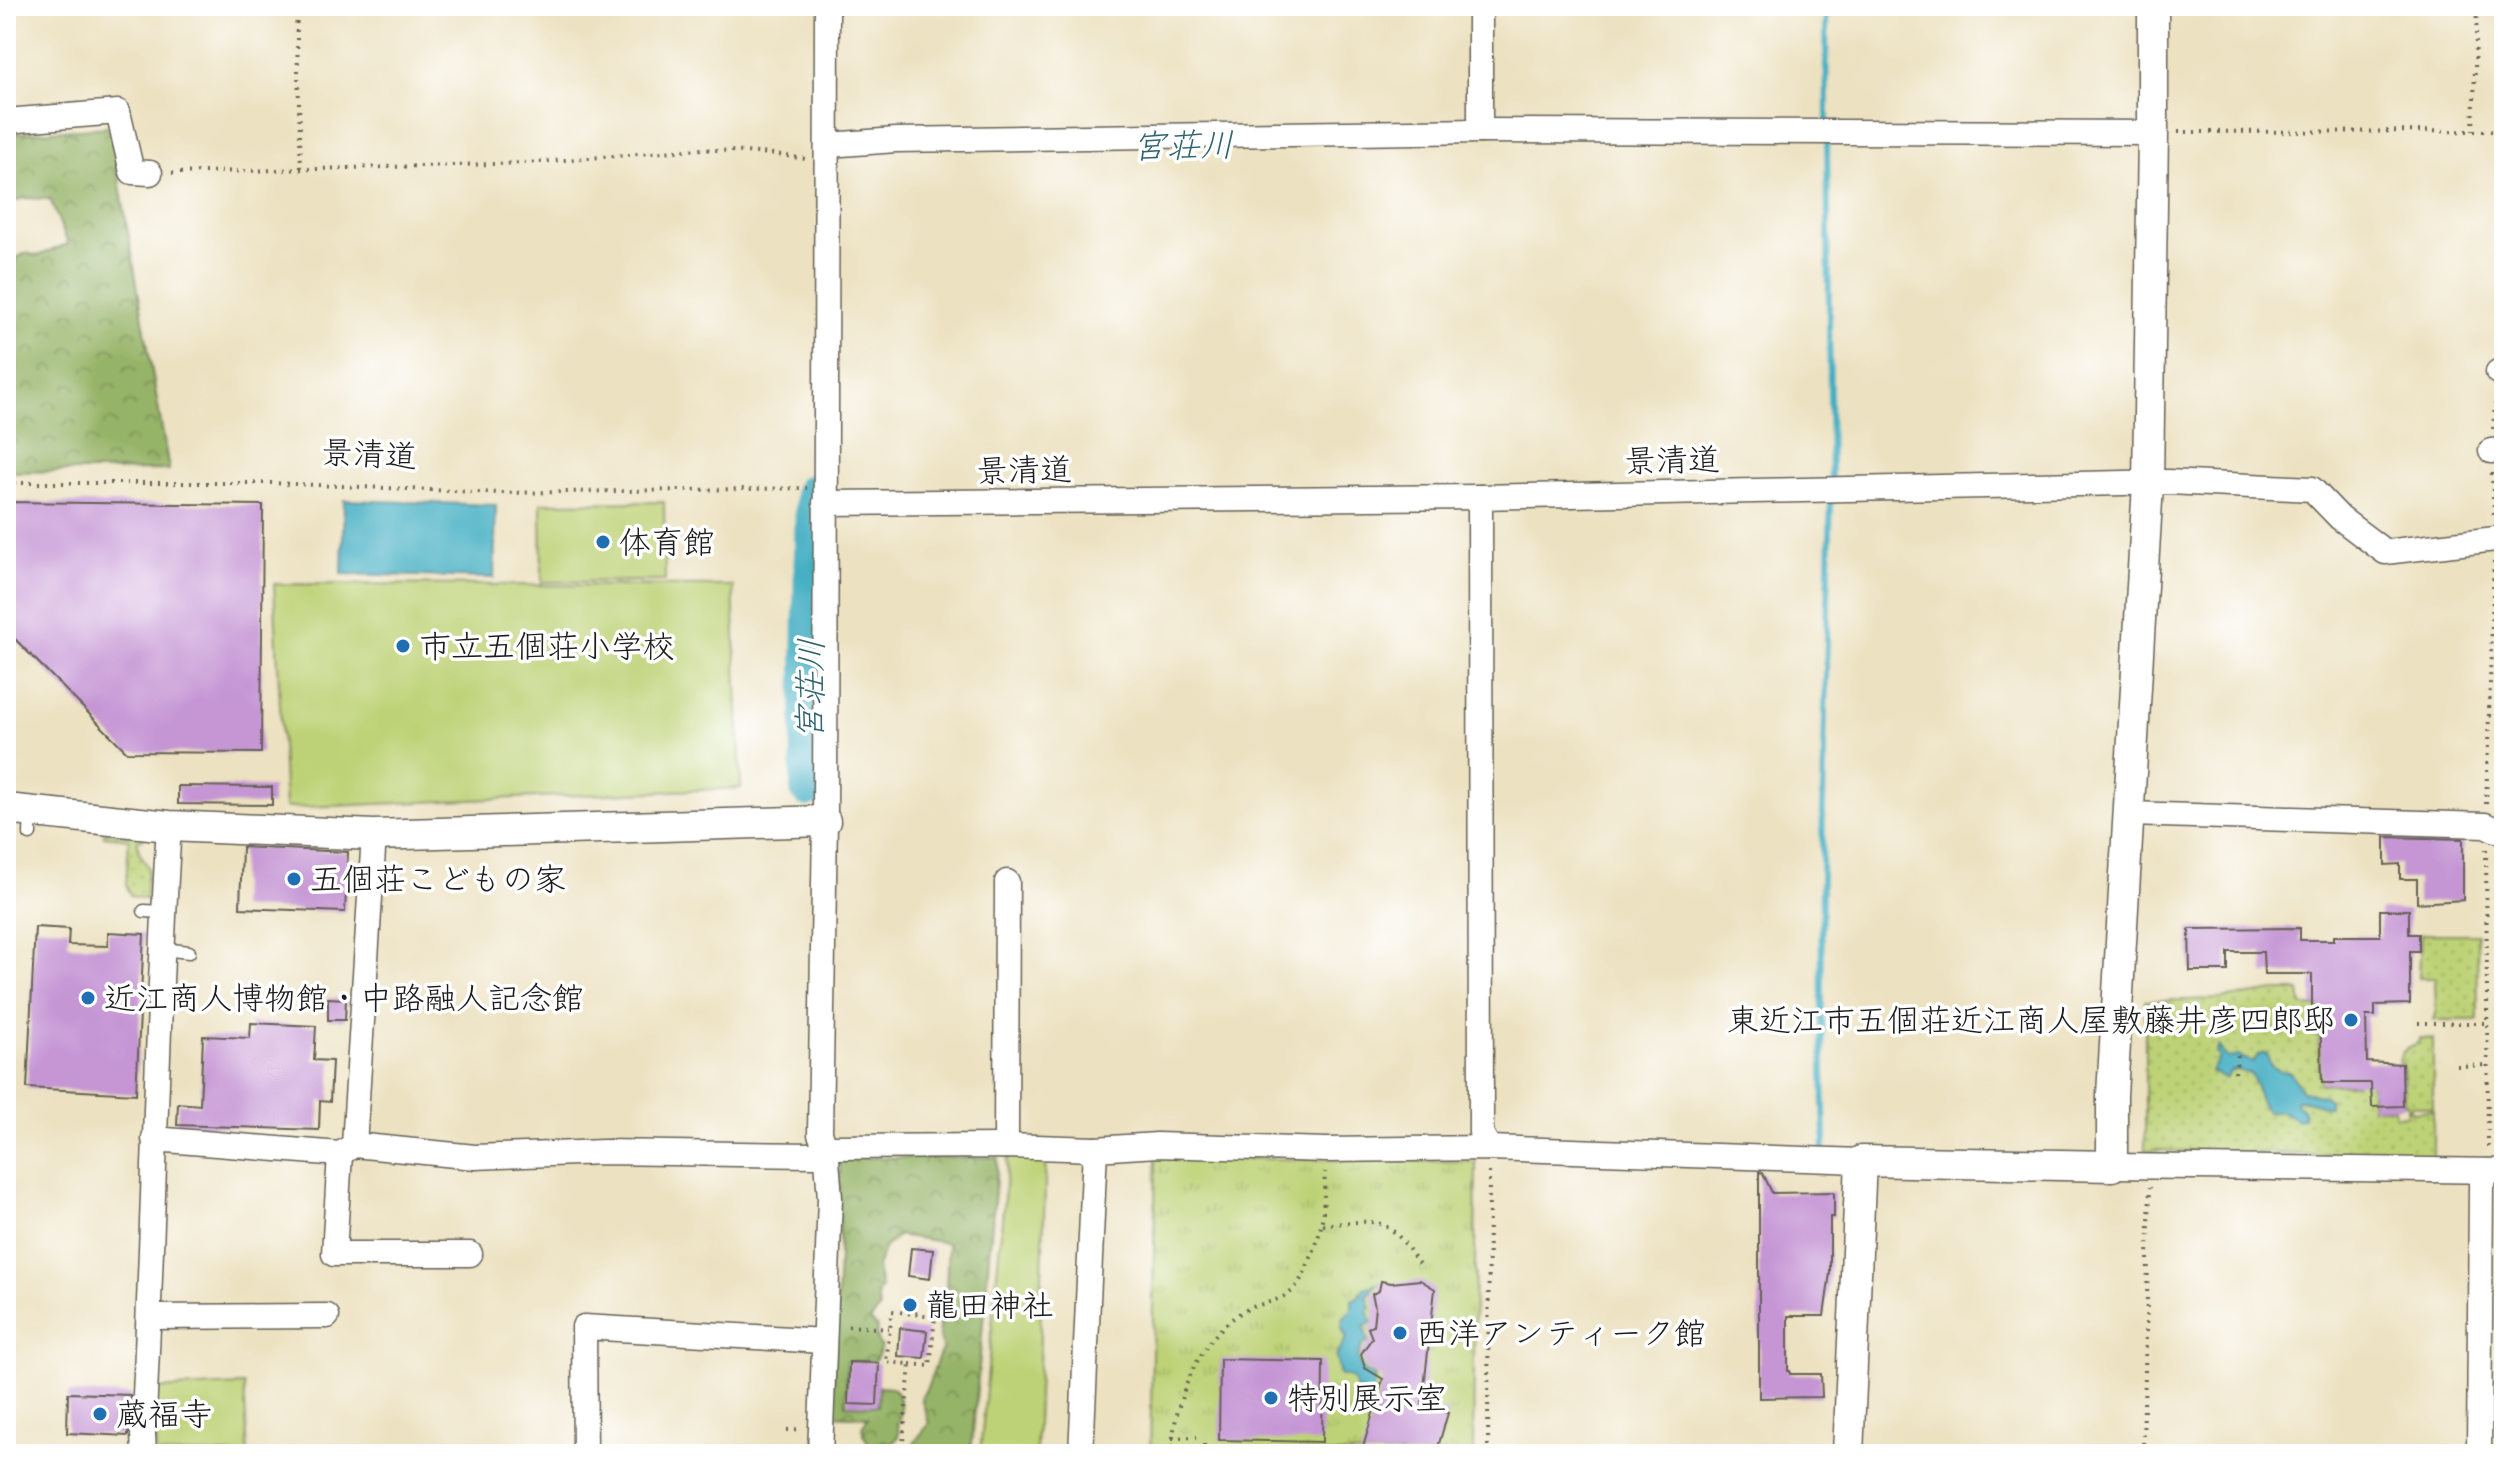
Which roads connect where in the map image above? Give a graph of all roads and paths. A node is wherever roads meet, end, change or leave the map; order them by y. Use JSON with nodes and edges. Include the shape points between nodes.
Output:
{"nodes":[{"id":1,"x":296,"y":6,"type":"edge"},
{"id":2,"x":827,"y":6,"type":"edge"},
{"id":3,"x":1480,"y":6,"type":"edge"},
{"id":4,"x":2153,"y":6,"type":"edge"},
{"id":5,"x":2477,"y":6,"type":"edge"},
{"id":6,"x":6,"y":121,"type":"edge"},
{"id":7,"x":1480,"y":131,"type":"junction"},
{"id":8,"x":2473,"y":131,"type":"junction"},
{"id":9,"x":2504,"y":131,"type":"edge"},
{"id":10,"x":2153,"y":133,"type":"junction"},
{"id":11,"x":828,"y":154,"type":"junction"},
{"id":12,"x":301,"y":169,"type":"junction"},
{"id":13,"x":150,"y":173,"type":"joint"},
{"id":14,"x":2504,"y":243,"type":"edge"},
{"id":15,"x":2501,"y":372,"type":"edge"},
{"id":16,"x":2497,"y":450,"type":"edge"},
{"id":17,"x":6,"y":483,"type":"edge"},
{"id":18,"x":2148,"y":484,"type":"junction"},
{"id":19,"x":825,"y":495,"type":"junction"},
{"id":20,"x":1480,"y":497,"type":"junction"},
{"id":21,"x":2499,"y":539,"type":"edge"},
{"id":22,"x":2489,"y":716,"type":"junction"},
{"id":23,"x":2504,"y":716,"type":"edge"},
{"id":24,"x":2129,"y":814,"type":"junction"},
{"id":25,"x":22,"y":818,"type":"edge"},
{"id":26,"x":825,"y":821,"type":"junction"},
{"id":27,"x":169,"y":826,"type":"junction"},
{"id":28,"x":2495,"y":828,"type":"edge"},
{"id":29,"x":374,"y":835,"type":"junction"},
{"id":30,"x":1007,"y":882,"type":"dead end"},
{"id":31,"x":163,"y":949,"type":"junction"},
{"id":32,"x":189,"y":952,"type":"dead end"},
{"id":33,"x":2418,"y":1023,"type":"dead end"},
{"id":34,"x":2483,"y":1023,"type":"junction"},
{"id":35,"x":2238,"y":1054,"type":"dead end"},
{"id":36,"x":2483,"y":1065,"type":"junction"},
{"id":37,"x":2457,"y":1066,"type":"dead end"},
{"id":38,"x":2235,"y":1073,"type":"dead end"},
{"id":39,"x":154,"y":1139,"type":"junction"},
{"id":40,"x":1006,"y":1146,"type":"junction"},
{"id":41,"x":826,"y":1147,"type":"junction"},
{"id":42,"x":1489,"y":1148,"type":"junction"},
{"id":43,"x":347,"y":1149,"type":"junction"},
{"id":44,"x":1095,"y":1149,"type":"junction"},
{"id":45,"x":1326,"y":1150,"type":"junction"},
{"id":46,"x":1861,"y":1161,"type":"junction"},
{"id":47,"x":2151,"y":1165,"type":"junction"},
{"id":48,"x":2112,"y":1166,"type":"junction"},
{"id":49,"x":2496,"y":1171,"type":"edge"},
{"id":50,"x":1323,"y":1225,"type":"junction"},
{"id":51,"x":470,"y":1254,"type":"dead end"},
{"id":52,"x":1420,"y":1266,"type":"dead end"},
{"id":53,"x":916,"y":1306,"type":"dead end"},
{"id":54,"x":914,"y":1314,"type":"junction"},
{"id":55,"x":327,"y":1316,"type":"dead end"},
{"id":56,"x":150,"y":1317,"type":"junction"},
{"id":57,"x":889,"y":1329,"type":"junction"},
{"id":58,"x":824,"y":1332,"type":"junction"},
{"id":59,"x":910,"y":1364,"type":"junction"},
{"id":60,"x":1197,"y":1437,"type":"dead end"},
{"id":61,"x":1172,"y":1438,"type":"junction"},
{"id":62,"x":1204,"y":1440,"type":"dead end"},
{"id":63,"x":2143,"y":1444,"type":"dead end"},
{"id":64,"x":144,"y":1454,"type":"edge"},
{"id":65,"x":585,"y":1454,"type":"edge"},
{"id":66,"x":820,"y":1454,"type":"edge"},
{"id":67,"x":1081,"y":1454,"type":"edge"},
{"id":68,"x":1172,"y":1454,"type":"edge"},
{"id":69,"x":1204,"y":1454,"type":"edge"},
{"id":70,"x":1488,"y":1454,"type":"edge"},
{"id":71,"x":1848,"y":1454,"type":"edge"},
{"id":72,"x":2479,"y":1454,"type":"edge"}],
"edges":[{"from":1,"to":12,"type":"path"},
{"from":2,"to":11,"type":"street"},
{"from":3,"to":7,"type":"street"},
{"from":4,"to":10,"type":"street"},
{"from":5,"to":8,"type":"path"},
{"from":6,"to":13,"type":"street","via":[[118,112],[132,172]]},
{"from":7,"to":10,"type":"street"},
{"from":7,"to":11,"type":"street","via":[[896,140]]},
{"from":8,"to":9,"type":"path"},
{"from":8,"to":10,"type":"path"},
{"from":10,"to":18,"type":"street"},
{"from":11,"to":12,"type":"path","via":[[701,149],[527,163]]},
{"from":11,"to":19,"type":"street"},
{"from":12,"to":13,"type":"path"},
{"from":14,"to":15,"type":"path"},
{"from":15,"to":16,"type":"path"},
{"from":16,"to":21,"type":"path"},
{"from":17,"to":19,"type":"path","name":"景清道","via":[[255,482],[499,493],[789,490]]},
{"from":18,"to":20,"type":"street","name":"景清道"},
{"from":18,"to":21,"type":"street","name":"景清道","via":[[2312,489],[2385,552]]},
{"from":18,"to":24,"type":"street"},
{"from":19,"to":20,"type":"street","name":"景清道"},
{"from":19,"to":26,"type":"street"},
{"from":20,"to":42,"type":"street","via":[[1481,1133]]},
{"from":21,"to":22,"type":"path"},
{"from":22,"to":23,"type":"path"},
{"from":22,"to":28,"type":"path"},
{"from":24,"to":28,"type":"street"},
{"from":24,"to":48,"type":"street"},
{"from":25,"to":27,"type":"street"},
{"from":26,"to":29,"type":"street"},
{"from":26,"to":41,"type":"street","via":[[820,1134]]},
{"from":27,"to":29,"type":"street"},
{"from":27,"to":31,"type":"street","via":[[154,912]]},
{"from":28,"to":34,"type":"path"},
{"from":29,"to":43,"type":"street"},
{"from":30,"to":40,"type":"street"},
{"from":31,"to":32,"type":"lane"},
{"from":31,"to":39,"type":"street"},
{"from":33,"to":34,"type":"path"},
{"from":34,"to":36,"type":"path"},
{"from":35,"to":38,"type":"path"},
{"from":36,"to":37,"type":"path"},
{"from":36,"to":49,"type":"path"},
{"from":39,"to":43,"type":"street"},
{"from":39,"to":56,"type":"street"},
{"from":40,"to":41,"type":"street"},
{"from":40,"to":44,"type":"street"},
{"from":41,"to":43,"type":"street","via":[[814,1155],[603,1152],[475,1157]]},
{"from":41,"to":58,"type":"street","via":[[830,1198]]},
{"from":42,"to":45,"type":"street"},
{"from":42,"to":46,"type":"street"},
{"from":42,"to":70,"type":"path"},
{"from":43,"to":51,"type":"street","via":[[334,1254]]},
{"from":44,"to":45,"type":"street","via":[[1157,1145]]},
{"from":44,"to":67,"type":"street"},
{"from":45,"to":50,"type":"path"},
{"from":46,"to":48,"type":"street"},
{"from":46,"to":71,"type":"street"},
{"from":47,"to":48,"type":"street"},
{"from":47,"to":49,"type":"street"},
{"from":47,"to":63,"type":"path"},
{"from":49,"to":72,"type":"street","via":[[2481,1185]]},
{"from":50,"to":52,"type":"path","via":[[1384,1224],[1398,1234]]},
{"from":50,"to":61,"type":"path","via":[[1295,1288],[1239,1314],[1209,1344],[1181,1397]]},
{"from":53,"to":54,"type":"path"},
{"from":54,"to":57,"type":"path","via":[[892,1311]]},
{"from":54,"to":59,"type":"path","via":[[935,1316],[930,1366]]},
{"from":55,"to":56,"type":"street"},
{"from":56,"to":64,"type":"street"},
{"from":57,"to":58,"type":"path"},
{"from":57,"to":59,"type":"path","via":[[886,1362]]},
{"from":58,"to":65,"type":"street","via":[[584,1327]]},
{"from":58,"to":66,"type":"street"},
{"from":59,"to":66,"type":"path","via":[[902,1453]]},
{"from":60,"to":61,"type":"path"},
{"from":61,"to":68,"type":"path"},
{"from":62,"to":69,"type":"path"}]}
